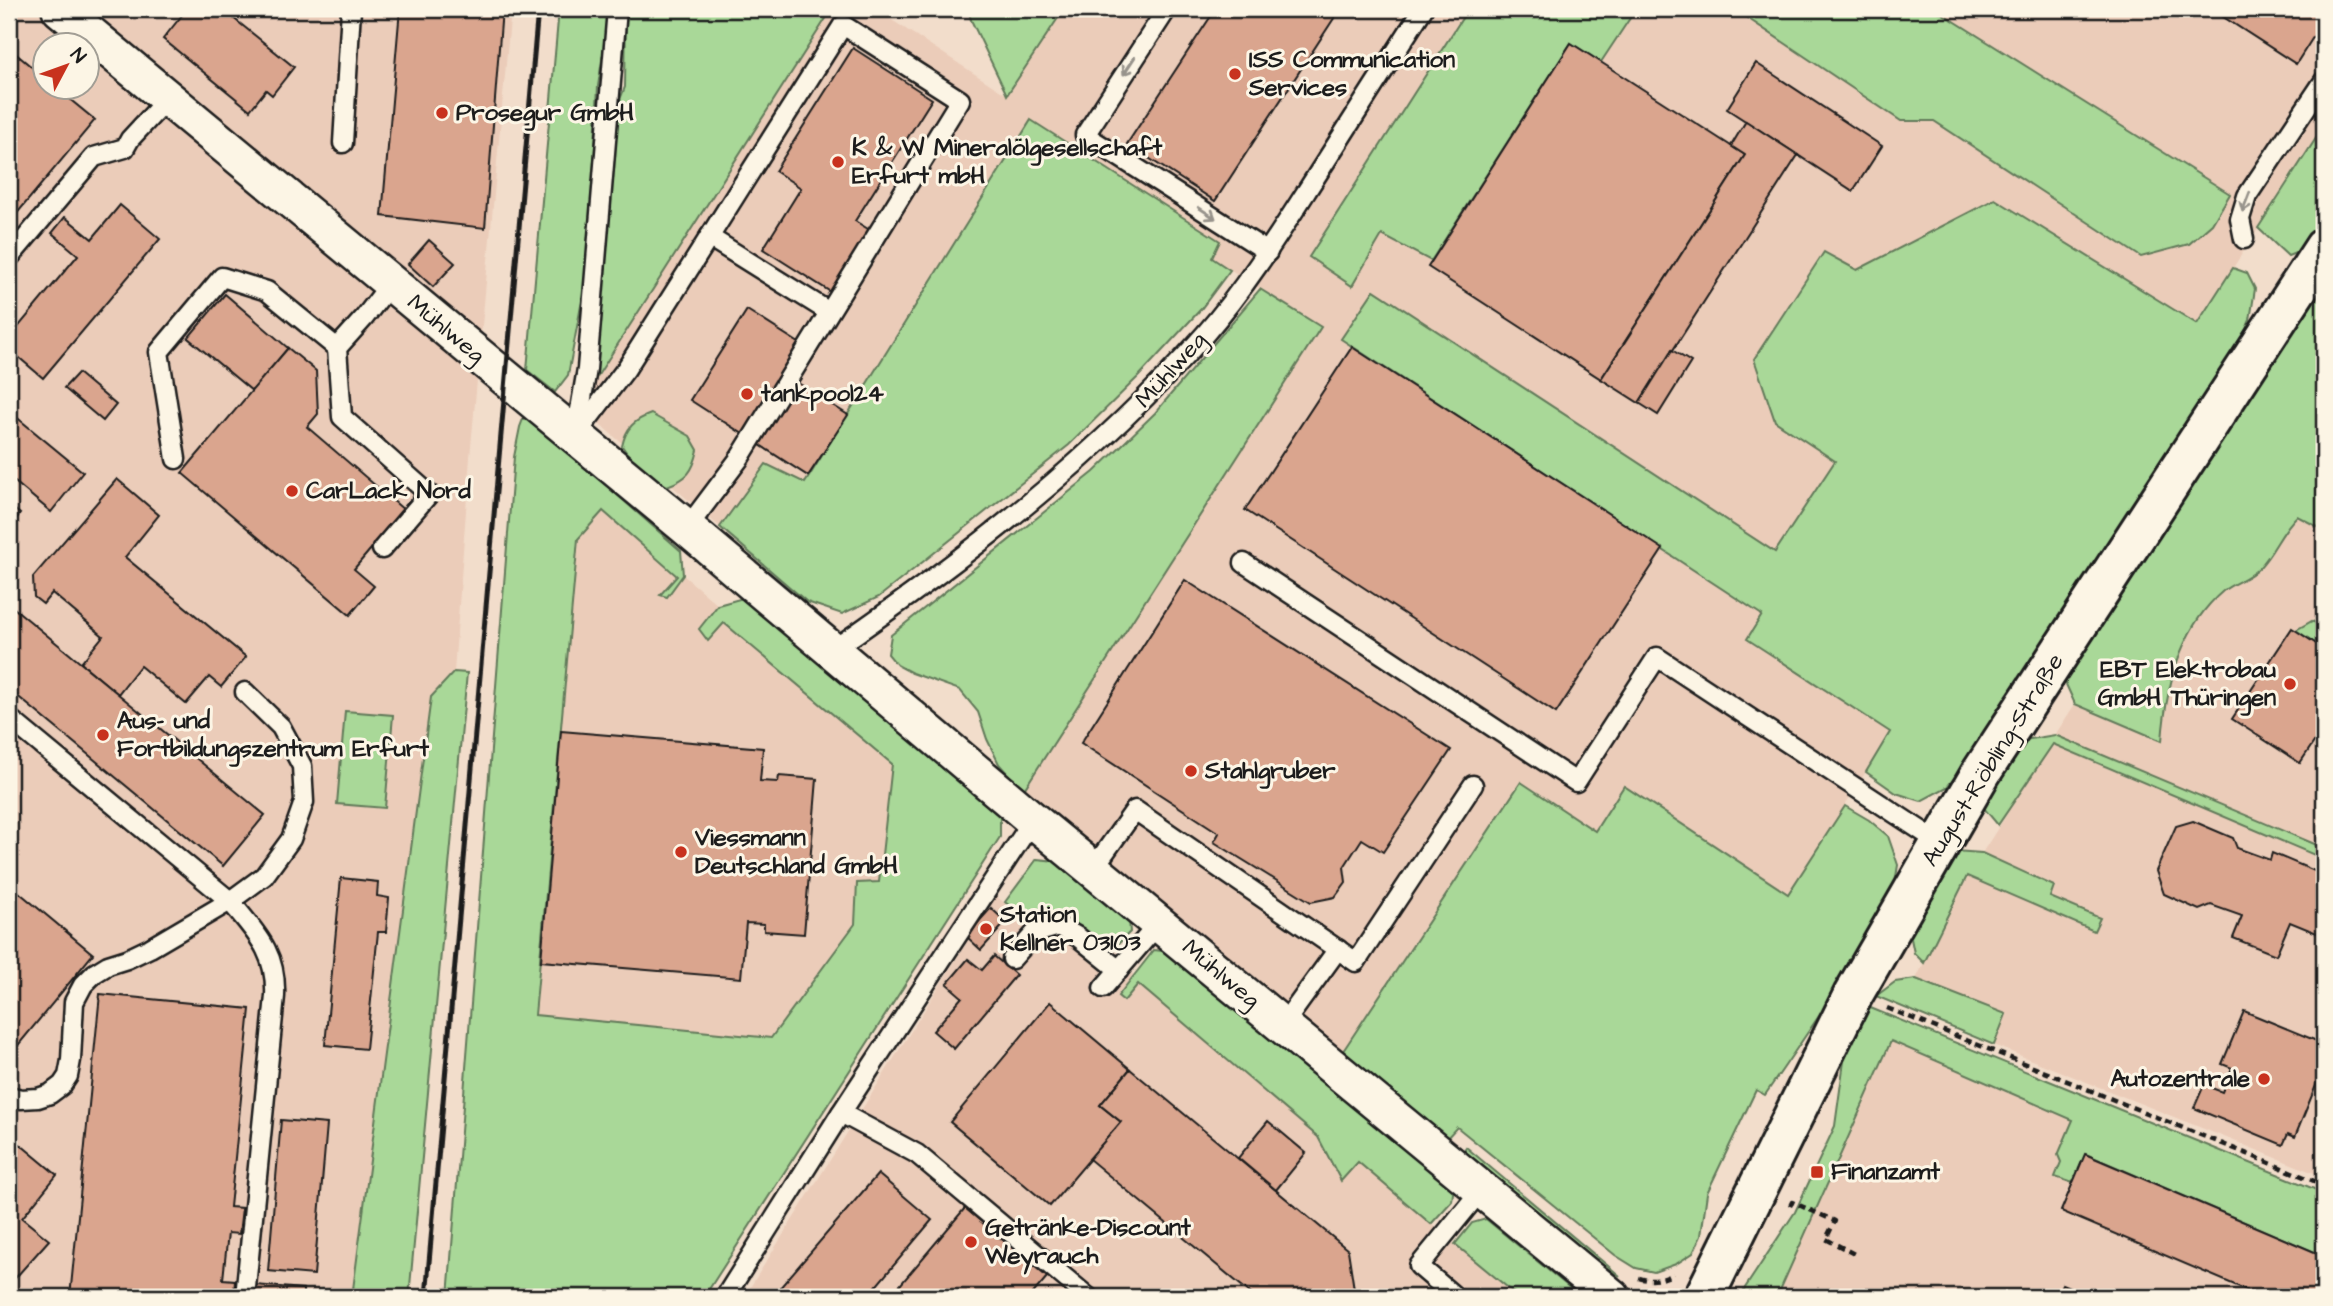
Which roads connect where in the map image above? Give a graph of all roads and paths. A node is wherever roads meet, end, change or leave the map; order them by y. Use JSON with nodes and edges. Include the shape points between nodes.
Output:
{"nodes":[{"id":1,"x":60,"y":9,"type":"edge"},
{"id":2,"x":351,"y":9,"type":"edge"},
{"id":3,"x":617,"y":9,"type":"edge"},
{"id":4,"x":1167,"y":9,"type":"edge"},
{"id":5,"x":1423,"y":9,"type":"edge"},
{"id":6,"x":2324,"y":81,"type":"edge"},
{"id":7,"x":168,"y":98,"type":"junction"},
{"id":8,"x":343,"y":144,"type":"dead end"},
{"id":9,"x":709,"y":237,"type":"junction"},
{"id":10,"x":2244,"y":239,"type":"dead end"},
{"id":11,"x":2324,"y":248,"type":"edge"},
{"id":12,"x":1268,"y":252,"type":"junction"},
{"id":13,"x":9,"y":258,"type":"edge"},
{"id":14,"x":391,"y":283,"type":"junction"},
{"id":15,"x":829,"y":312,"type":"junction"},
{"id":16,"x":337,"y":348,"type":"junction"},
{"id":17,"x":575,"y":436,"type":"junction"},
{"id":18,"x":176,"y":459,"type":"dead end"},
{"id":19,"x":687,"y":528,"type":"junction"},
{"id":20,"x":382,"y":549,"type":"dead end"},
{"id":21,"x":1244,"y":563,"type":"dead end"},
{"id":22,"x":831,"y":651,"type":"junction"},
{"id":23,"x":245,"y":692,"type":"dead end"},
{"id":24,"x":9,"y":718,"type":"edge"},
{"id":25,"x":1473,"y":785,"type":"dead end"},
{"id":26,"x":1033,"y":820,"type":"junction"},
{"id":27,"x":1940,"y":843,"type":"junction"},
{"id":28,"x":1093,"y":869,"type":"junction"},
{"id":29,"x":230,"y":901,"type":"junction"},
{"id":30,"x":1159,"y":923,"type":"junction"},
{"id":31,"x":1338,"y":949,"type":"junction"},
{"id":32,"x":1012,"y":959,"type":"dead end"},
{"id":33,"x":1119,"y":970,"type":"junction"},
{"id":34,"x":1102,"y":988,"type":"dead end"},
{"id":35,"x":1853,"y":995,"type":"junction"},
{"id":36,"x":1283,"y":1026,"type":"junction"},
{"id":37,"x":9,"y":1096,"type":"edge"},
{"id":38,"x":841,"y":1112,"type":"junction"},
{"id":39,"x":2324,"y":1185,"type":"edge"},
{"id":40,"x":1482,"y":1189,"type":"junction"},
{"id":41,"x":1786,"y":1212,"type":"dead end"},
{"id":42,"x":1858,"y":1256,"type":"dead end"},
{"id":43,"x":1621,"y":1285,"type":"edge"},
{"id":44,"x":1707,"y":1290,"type":"edge"},
{"id":45,"x":245,"y":1297,"type":"edge"},
{"id":46,"x":725,"y":1297,"type":"edge"},
{"id":47,"x":1088,"y":1297,"type":"edge"},
{"id":48,"x":1452,"y":1297,"type":"edge"}],
"edges":[{"from":1,"to":7,"type":"street","name":"Mühlweg"},
{"from":2,"to":8,"type":"lane"},
{"from":3,"to":17,"type":"lane","via":[[587,369]]},
{"from":4,"to":12,"type":"lane","one_way":true,"via":[[1085,135]]},
{"from":5,"to":12,"type":"lane","name":"Mühlweg"},
{"from":6,"to":10,"type":"lane","one_way":true,"via":[[2247,196],[2240,219]]},
{"from":7,"to":13,"type":"lane","via":[[125,148],[94,157]]},
{"from":7,"to":14,"type":"street","name":"Mühlweg"},
{"from":9,"to":15,"type":"lane"},
{"from":9,"to":15,"type":"lane","via":[[843,25],[960,100]]},
{"from":9,"to":17,"type":"lane","via":[[626,369]]},
{"from":11,"to":27,"type":"street","name":"August-Röbling-Straße","via":[[1981,773]]},
{"from":12,"to":22,"type":"lane","name":"Mühlweg","via":[[1207,332],[1131,414],[936,576]]},
{"from":14,"to":16,"type":"lane"},
{"from":14,"to":17,"type":"street","name":"Mühlweg"},
{"from":15,"to":19,"type":"lane","via":[[739,459]]},
{"from":16,"to":18,"type":"lane","via":[[267,291],[222,277],[159,352]]},
{"from":16,"to":20,"type":"lane","via":[[342,417],[429,494]]},
{"from":17,"to":19,"type":"street","name":"Mühlweg"},
{"from":19,"to":22,"type":"street","name":"Mühlweg"},
{"from":21,"to":27,"type":"lane","via":[[1576,782],[1657,656]]},
{"from":22,"to":26,"type":"street","name":"Mühlweg"},
{"from":23,"to":29,"type":"lane","via":[[281,727],[302,766],[304,802],[291,839],[264,876]]},
{"from":24,"to":29,"type":"lane"},
{"from":25,"to":31,"type":"lane","via":[[1356,962]]},
{"from":26,"to":28,"type":"street","name":"Mühlweg"},
{"from":26,"to":38,"type":"lane"},
{"from":27,"to":35,"type":"street","name":"August-Röbling-Straße"},
{"from":28,"to":30,"type":"street","name":"Mühlweg"},
{"from":28,"to":31,"type":"lane","via":[[1135,810]]},
{"from":29,"to":37,"type":"lane","via":[[150,948],[95,973],[74,1002],[71,1060],[62,1085],[38,1098]]},
{"from":29,"to":45,"type":"lane","via":[[260,938],[276,974]]},
{"from":30,"to":33,"type":"lane"},
{"from":30,"to":36,"type":"street","name":"Mühlweg"},
{"from":31,"to":36,"type":"lane"},
{"from":32,"to":33,"type":"lane","via":[[1035,933],[1059,926]]},
{"from":33,"to":34,"type":"lane"},
{"from":35,"to":39,"type":"path"},
{"from":35,"to":44,"type":"street","name":"August-Röbling-Straße"},
{"from":36,"to":40,"type":"street","name":"Mühlweg"},
{"from":38,"to":46,"type":"lane"},
{"from":38,"to":47,"type":"lane","via":[[917,1154]]},
{"from":40,"to":43,"type":"street","name":"Mühlweg"},
{"from":40,"to":48,"type":"lane","via":[[1419,1266]]},
{"from":41,"to":42,"type":"path","via":[[1792,1202],[1835,1221],[1826,1240]]},
{"from":43,"to":44,"type":"path","via":[[1663,1279],[1687,1269]]}]}
